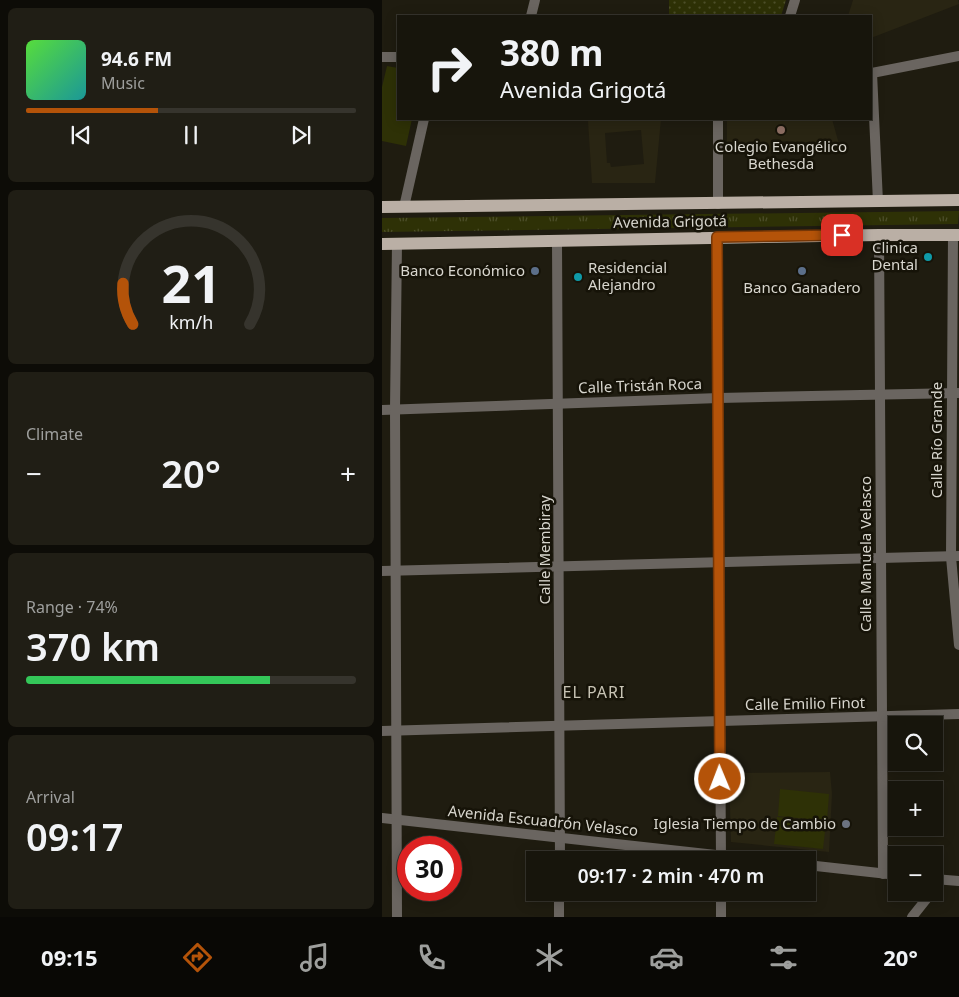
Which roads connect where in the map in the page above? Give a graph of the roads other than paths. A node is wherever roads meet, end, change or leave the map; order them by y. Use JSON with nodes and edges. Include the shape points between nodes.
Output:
{"nodes":[{"id":1,"x":535,"y":0,"type":"edge"},
{"id":2,"x":795,"y":0,"type":"edge"},
{"id":3,"x":532,"y":15,"type":"edge"},
{"id":4,"x":790,"y":15,"type":"edge"},
{"id":5,"x":958,"y":56,"type":"edge"},
{"id":6,"x":382,"y":57,"type":"edge"},
{"id":7,"x":397,"y":57,"type":"edge"},
{"id":8,"x":424,"y":120,"type":"edge"},
{"id":9,"x":718,"y":120,"type":"edge"},
{"id":10,"x":958,"y":200,"type":"edge"},
{"id":11,"x":878,"y":202,"type":"junction"},
{"id":12,"x":718,"y":204,"type":"junction"},
{"id":13,"x":382,"y":207,"type":"edge"},
{"id":14,"x":404,"y":207,"type":"junction"},
{"id":15,"x":879,"y":235,"type":"junction"},
{"id":16,"x":956,"y":235,"type":"edge"},
{"id":17,"x":717,"y":237,"type":"junction"},
{"id":18,"x":557,"y":241,"type":"junction"},
{"id":19,"x":382,"y":244,"type":"edge"},
{"id":20,"x":397,"y":244,"type":"junction"},
{"id":21,"x":955,"y":394,"type":"edge"},
{"id":22,"x":881,"y":395,"type":"junction"},
{"id":23,"x":719,"y":398,"type":"junction"},
{"id":24,"x":558,"y":403,"type":"junction"},
{"id":25,"x":382,"y":410,"type":"edge"},
{"id":26,"x":395,"y":410,"type":"junction"},
{"id":27,"x":955,"y":556,"type":"edge"},
{"id":28,"x":880,"y":558,"type":"junction"},
{"id":29,"x":720,"y":563,"type":"junction"},
{"id":30,"x":560,"y":567,"type":"junction"},
{"id":31,"x":382,"y":571,"type":"edge"},
{"id":32,"x":396,"y":571,"type":"junction"},
{"id":33,"x":958,"y":645,"type":"edge"},
{"id":34,"x":958,"y":714,"type":"edge"},
{"id":35,"x":881,"y":718,"type":"junction"},
{"id":36,"x":719,"y":721,"type":"junction"},
{"id":37,"x":560,"y":727,"type":"junction"},
{"id":38,"x":382,"y":731,"type":"edge"},
{"id":39,"x":397,"y":731,"type":"junction"},
{"id":40,"x":382,"y":818,"type":"edge"},
{"id":41,"x":395,"y":820,"type":"junction"},
{"id":42,"x":560,"y":839,"type":"junction"},
{"id":43,"x":560,"y":851,"type":"edge"},
{"id":44,"x":662,"y":851,"type":"edge"},
{"id":45,"x":722,"y":851,"type":"edge"},
{"id":46,"x":816,"y":866,"type":"edge"},
{"id":47,"x":883,"y":874,"type":"junction"},
{"id":48,"x":888,"y":874,"type":"edge"},
{"id":49,"x":943,"y":880,"type":"edge"},
{"id":50,"x":958,"y":882,"type":"edge"},
{"id":51,"x":559,"y":901,"type":"edge"},
{"id":52,"x":721,"y":901,"type":"edge"},
{"id":53,"x":925,"y":901,"type":"edge"},
{"id":54,"x":396,"y":917,"type":"edge"},
{"id":55,"x":559,"y":917,"type":"edge"},
{"id":56,"x":721,"y":917,"type":"edge"},
{"id":57,"x":912,"y":917,"type":"edge"}],
"edges":[{"from":1,"to":3,"type":"street"},
{"from":2,"to":4,"type":"street"},
{"from":5,"to":11,"type":"street","via":[[872,73]]},
{"from":6,"to":7,"type":"street"},
{"from":8,"to":14,"type":"street"},
{"from":9,"to":12,"type":"street"},
{"from":10,"to":11,"type":"main road","name":"Avenida Grigotá"},
{"from":11,"to":12,"type":"main road","name":"Avenida Grigotá"},
{"from":12,"to":14,"type":"main road","name":"Avenida Grigotá"},
{"from":13,"to":14,"type":"main road","name":"Avenida Grigotá"},
{"from":15,"to":16,"type":"main road","name":"Avenida Grigotá"},
{"from":15,"to":17,"type":"main road","name":"Avenida Grigotá"},
{"from":15,"to":22,"type":"street","name":"Calle Manuela Velasco"},
{"from":16,"to":21,"type":"street","name":"Calle Río Grande"},
{"from":17,"to":18,"type":"main road","name":"Avenida Grigotá"},
{"from":17,"to":23,"type":"street"},
{"from":18,"to":20,"type":"main road","name":"Avenida Grigotá"},
{"from":18,"to":24,"type":"street","name":"Calle Membiray"},
{"from":19,"to":20,"type":"main road","name":"Avenida Grigotá"},
{"from":20,"to":26,"type":"street"},
{"from":21,"to":22,"type":"street","name":"Calle Tristán Roca"},
{"from":21,"to":27,"type":"street","name":"Calle Río Grande"},
{"from":22,"to":23,"type":"street","name":"Calle Tristán Roca"},
{"from":22,"to":28,"type":"street","name":"Calle Manuela Velasco"},
{"from":23,"to":24,"type":"street","name":"Calle Tristán Roca"},
{"from":23,"to":29,"type":"street"},
{"from":24,"to":26,"type":"street","name":"Calle Tristán Roca"},
{"from":24,"to":30,"type":"street","name":"Calle Membiray"},
{"from":25,"to":26,"type":"street","name":"Calle Tristán Roca"},
{"from":26,"to":32,"type":"street"},
{"from":27,"to":28,"type":"street"},
{"from":27,"to":33,"type":"street","name":"Calle Río Grande"},
{"from":28,"to":29,"type":"street"},
{"from":28,"to":35,"type":"street","name":"Calle Manuela Velasco"},
{"from":29,"to":30,"type":"street"},
{"from":29,"to":36,"type":"street"},
{"from":30,"to":32,"type":"street"},
{"from":30,"to":37,"type":"street","name":"Calle Membiray"},
{"from":31,"to":32,"type":"street"},
{"from":32,"to":39,"type":"street"},
{"from":34,"to":35,"type":"street","name":"Calle Emilio Finot"},
{"from":35,"to":36,"type":"street","name":"Calle Emilio Finot"},
{"from":35,"to":47,"type":"street","name":"Calle Manuela Velasco"},
{"from":36,"to":37,"type":"street","name":"Calle Emilio Finot"},
{"from":36,"to":45,"type":"street"},
{"from":37,"to":39,"type":"street","name":"Calle Emilio Finot"},
{"from":37,"to":42,"type":"street","name":"Calle Membiray"},
{"from":38,"to":39,"type":"street","name":"Calle Emilio Finot"},
{"from":39,"to":41,"type":"street"},
{"from":40,"to":41,"type":"street","name":"Avenida Escuadrón Velasco"},
{"from":41,"to":42,"type":"street","name":"Avenida Escuadrón Velasco"},
{"from":41,"to":54,"type":"street"},
{"from":42,"to":43,"type":"street","name":"Calle Membiray"},
{"from":42,"to":44,"type":"street","name":"Avenida Escuadrón Velasco"},
{"from":46,"to":47,"type":"street"},
{"from":47,"to":48,"type":"street"},
{"from":49,"to":50,"type":"street"},
{"from":51,"to":55,"type":"street"},
{"from":52,"to":56,"type":"street"},
{"from":53,"to":57,"type":"street"}]}
